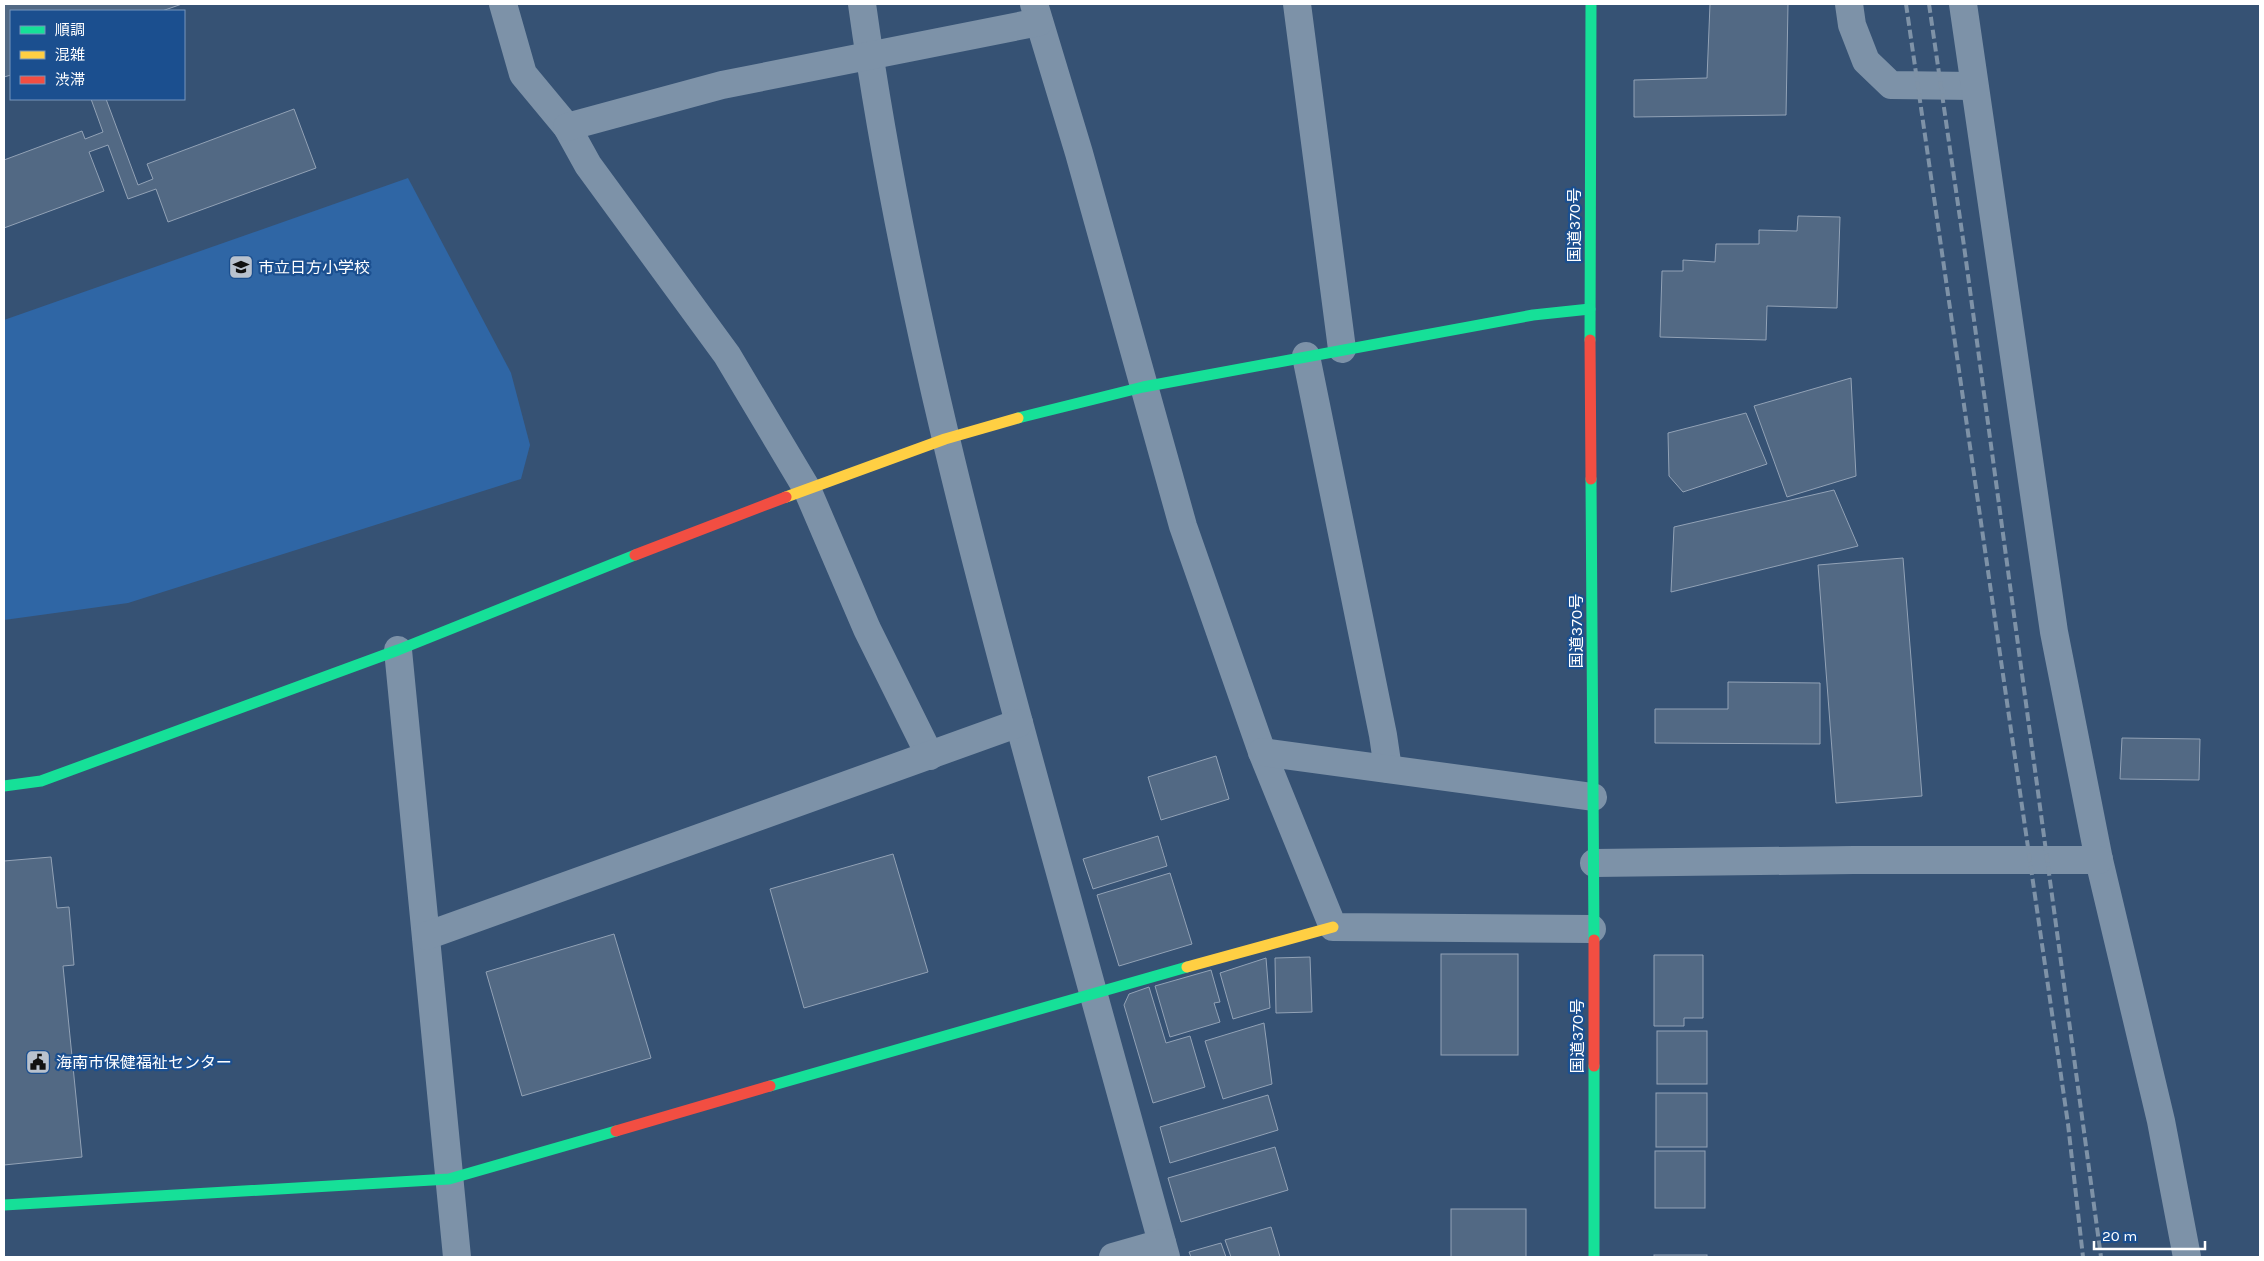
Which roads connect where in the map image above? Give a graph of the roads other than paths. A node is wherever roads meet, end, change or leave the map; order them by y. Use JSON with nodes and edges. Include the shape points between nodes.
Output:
{"nodes":[{"id":1,"x":503,"y":4,"type":"edge"},
{"id":2,"x":862,"y":4,"type":"edge"},
{"id":3,"x":1297,"y":4,"type":"edge"},
{"id":4,"x":1591,"y":4,"type":"edge"},
{"id":5,"x":1849,"y":4,"type":"edge"},
{"id":6,"x":1963,"y":4,"type":"edge"},
{"id":7,"x":1036,"y":13,"type":"edge"},
{"id":8,"x":869,"y":55,"type":"junction"},
{"id":9,"x":1974,"y":86,"type":"junction"},
{"id":10,"x":567,"y":126,"type":"junction"},
{"id":11,"x":1590,"y":309,"type":"junction"},
{"id":12,"x":1342,"y":349,"type":"junction"},
{"id":13,"x":1306,"y":356,"type":"junction"},
{"id":14,"x":1143,"y":387,"type":"junction"},
{"id":15,"x":946,"y":439,"type":"junction"},
{"id":16,"x":806,"y":488,"type":"junction"},
{"id":17,"x":398,"y":650,"type":"junction"},
{"id":18,"x":1019,"y":724,"type":"junction"},
{"id":19,"x":1262,"y":752,"type":"junction"},
{"id":20,"x":930,"y":756,"type":"junction"},
{"id":21,"x":1388,"y":769,"type":"junction"},
{"id":22,"x":4,"y":786,"type":"edge"},
{"id":23,"x":1594,"y":798,"type":"junction"},
{"id":24,"x":2100,"y":860,"type":"junction"},
{"id":25,"x":1594,"y":863,"type":"junction"},
{"id":26,"x":1332,"y":927,"type":"junction"},
{"id":27,"x":1592,"y":930,"type":"junction"},
{"id":28,"x":426,"y":936,"type":"junction"},
{"id":29,"x":1094,"y":992,"type":"junction"},
{"id":30,"x":449,"y":1179,"type":"junction"},
{"id":31,"x":4,"y":1205,"type":"edge"},
{"id":32,"x":1164,"y":1250,"type":"edge"},
{"id":33,"x":457,"y":1257,"type":"edge"},
{"id":34,"x":1113,"y":1257,"type":"edge"},
{"id":35,"x":1594,"y":1257,"type":"edge"},
{"id":36,"x":2187,"y":1257,"type":"edge"}],
"edges":[{"from":1,"to":10,"type":"street","via":[[522,74]]},
{"from":2,"to":8,"type":"street"},
{"from":3,"to":12,"type":"street"},
{"from":4,"to":11,"type":"main road","name":"国道370号"},
{"from":5,"to":9,"type":"street","via":[[1852,25],[1866,60],[1891,85]]},
{"from":6,"to":9,"type":"street"},
{"from":7,"to":8,"type":"street"},
{"from":7,"to":14,"type":"street","via":[[1079,153]]},
{"from":8,"to":10,"type":"street","via":[[722,85]]},
{"from":8,"to":15,"type":"street","via":[[889,180]]},
{"from":9,"to":24,"type":"street","via":[[2054,632]]},
{"from":10,"to":16,"type":"street","via":[[588,165],[727,355]]},
{"from":11,"to":12,"type":"main road","via":[[1533,315]]},
{"from":11,"to":23,"type":"main road","name":"国道370号"},
{"from":12,"to":13,"type":"main road"},
{"from":13,"to":14,"type":"main road"},
{"from":13,"to":21,"type":"street"},
{"from":14,"to":15,"type":"main road","via":[[1029,414]]},
{"from":14,"to":19,"type":"street","via":[[1183,526]]},
{"from":15,"to":16,"type":"main road"},
{"from":15,"to":18,"type":"street"},
{"from":16,"to":17,"type":"main road"},
{"from":16,"to":20,"type":"street","via":[[867,628]]},
{"from":17,"to":22,"type":"main road","via":[[41,781]]},
{"from":17,"to":28,"type":"street"},
{"from":18,"to":20,"type":"street"},
{"from":18,"to":29,"type":"street"},
{"from":19,"to":21,"type":"street"},
{"from":19,"to":26,"type":"street"},
{"from":20,"to":28,"type":"street"},
{"from":21,"to":23,"type":"street"},
{"from":23,"to":25,"type":"main road","name":"国道370号"},
{"from":24,"to":25,"type":"street"},
{"from":24,"to":36,"type":"street","via":[[2162,1121]]},
{"from":25,"to":27,"type":"main road","name":"国道370号"},
{"from":26,"to":27,"type":"street"},
{"from":26,"to":29,"type":"main road"},
{"from":27,"to":35,"type":"main road","name":"国道370号"},
{"from":28,"to":30,"type":"street"},
{"from":29,"to":30,"type":"main road"},
{"from":29,"to":32,"type":"street"},
{"from":30,"to":31,"type":"main road"},
{"from":30,"to":33,"type":"street"},
{"from":32,"to":34,"type":"street"}]}
